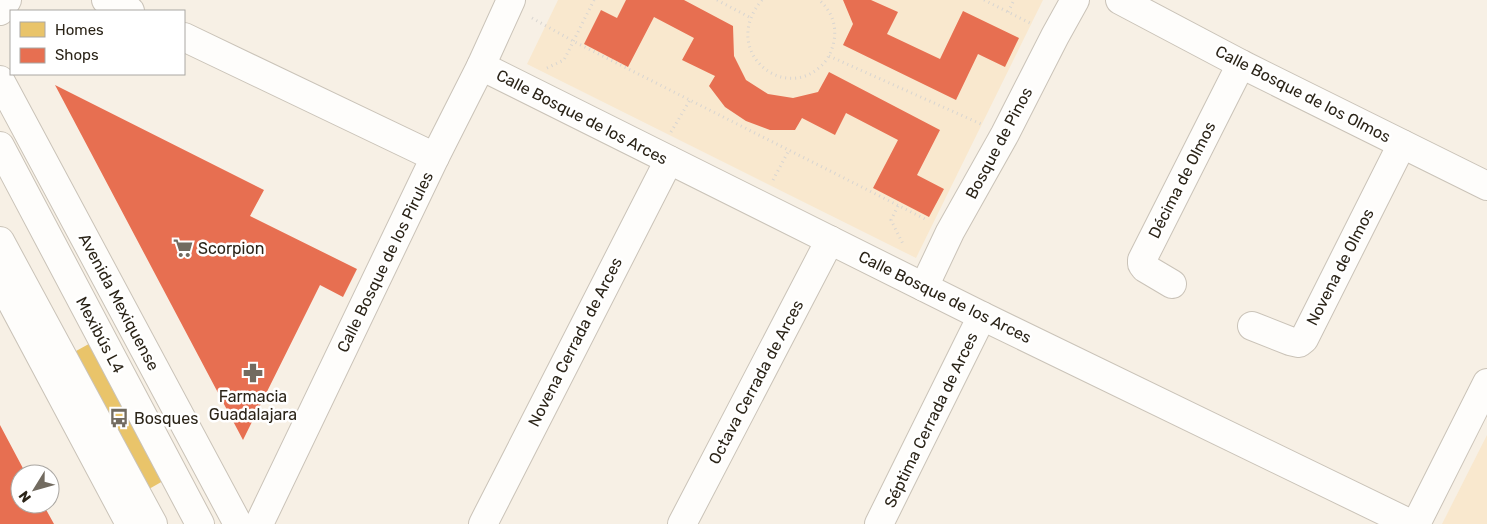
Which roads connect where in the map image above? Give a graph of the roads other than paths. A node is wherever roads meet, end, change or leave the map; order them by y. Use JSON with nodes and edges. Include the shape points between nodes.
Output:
{"nodes":[{"id":1,"x":7,"y":0,"type":"edge"},
{"id":2,"x":106,"y":0,"type":"edge"},
{"id":3,"x":1075,"y":0,"type":"edge"},
{"id":4,"x":1120,"y":0,"type":"edge"},
{"id":5,"x":506,"y":2,"type":"edge"},
{"id":6,"x":1154,"y":8,"type":"edge"},
{"id":7,"x":0,"y":10,"type":"edge"},
{"id":8,"x":128,"y":10,"type":"edge"},
{"id":9,"x":185,"y":37,"type":"edge"},
{"id":10,"x":1241,"y":64,"type":"junction"},
{"id":11,"x":481,"y":66,"type":"junction"},
{"id":12,"x":0,"y":80,"type":"edge"},
{"id":13,"x":1402,"y":144,"type":"junction"},
{"id":14,"x":0,"y":146,"type":"edge"},
{"id":15,"x":435,"y":157,"type":"junction"},
{"id":16,"x":663,"y":157,"type":"junction"},
{"id":17,"x":1487,"y":186,"type":"edge"},
{"id":18,"x":830,"y":240,"type":"junction"},
{"id":19,"x":0,"y":241,"type":"edge"},
{"id":20,"x":0,"y":280,"type":"edge"},
{"id":21,"x":1172,"y":284,"type":"dead end"},
{"id":22,"x":924,"y":287,"type":"junction"},
{"id":23,"x":982,"y":316,"type":"junction"},
{"id":24,"x":1252,"y":326,"type":"dead end"},
{"id":25,"x":1487,"y":383,"type":"edge"},
{"id":26,"x":130,"y":524,"type":"edge"},
{"id":27,"x":153,"y":524,"type":"edge"},
{"id":28,"x":200,"y":524,"type":"edge"},
{"id":29,"x":238,"y":524,"type":"edge"},
{"id":30,"x":259,"y":524,"type":"edge"},
{"id":31,"x":483,"y":524,"type":"edge"},
{"id":32,"x":682,"y":524,"type":"edge"},
{"id":33,"x":879,"y":524,"type":"edge"},
{"id":34,"x":1411,"y":524,"type":"edge"},
{"id":35,"x":1416,"y":524,"type":"edge"}],
"edges":[{"from":1,"to":7,"type":"street"},
{"from":2,"to":8,"type":"street"},
{"from":3,"to":22,"type":"street","name":"Bosque de Pinos","via":[[950,232]]},
{"from":4,"to":6,"type":"street","name":"Calle Bosque de los Olmos"},
{"from":5,"to":11,"type":"street","name":"Calle Bosque de los Pirules"},
{"from":6,"to":10,"type":"street","name":"Calle Bosque de los Olmos"},
{"from":9,"to":15,"type":"street"},
{"from":10,"to":13,"type":"street","name":"Calle Bosque de los Olmos"},
{"from":10,"to":21,"type":"street","name":"Décima de Olmos","via":[[1142,260],[1145,268]]},
{"from":11,"to":15,"type":"street","name":"Calle Bosque de los Pirules"},
{"from":11,"to":16,"type":"street","name":"Calle Bosque de los Arces"},
{"from":12,"to":29,"type":"street","name":"Avenida Mexiquense"},
{"from":13,"to":17,"type":"street","name":"Calle Bosque de los Olmos"},
{"from":13,"to":24,"type":"street","name":"Novena de Olmos","via":[[1304,339],[1299,343],[1290,341]]},
{"from":14,"to":28,"type":"street","name":"Mexibús L4"},
{"from":15,"to":30,"type":"street","name":"Calle Bosque de los Pirules"},
{"from":16,"to":18,"type":"street","name":"Calle Bosque de los Arces"},
{"from":16,"to":31,"type":"street","name":"Novena Cerrada de Arces"},
{"from":18,"to":22,"type":"street","name":"Calle Bosque de los Arces"},
{"from":18,"to":32,"type":"street","name":"Octava Cerrada de Arces"},
{"from":19,"to":27,"type":"street"},
{"from":20,"to":26,"type":"street"},
{"from":22,"to":23,"type":"street","name":"Calle Bosque de los Arces"},
{"from":23,"to":33,"type":"street","name":"Séptima Cerrada de Arces"},
{"from":23,"to":34,"type":"street","name":"Calle Bosque de los Arces"},
{"from":25,"to":35,"type":"street"}]}
